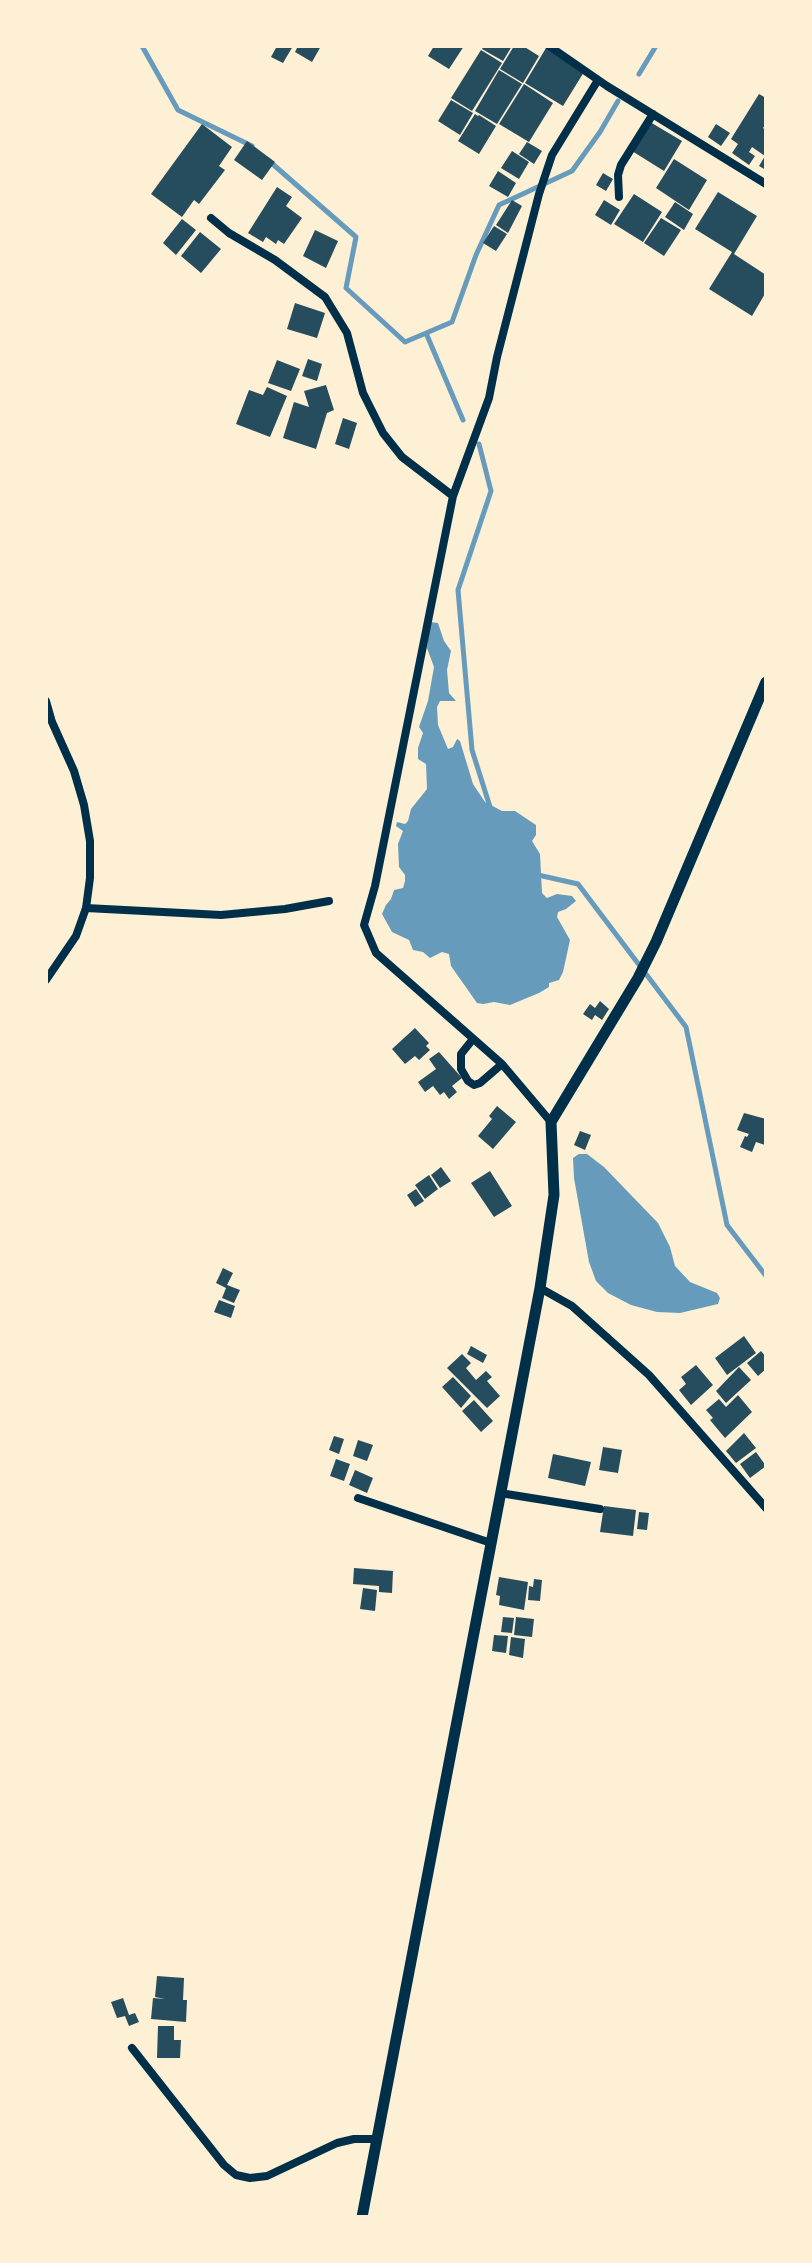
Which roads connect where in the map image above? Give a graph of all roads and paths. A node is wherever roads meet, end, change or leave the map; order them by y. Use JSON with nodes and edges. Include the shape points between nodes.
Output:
{"nodes":[{"id":1,"x":549,"y":46,"type":"edge"},
{"id":2,"x":598,"y":80,"type":"junction"},
{"id":3,"x":653,"y":114,"type":"junction"},
{"id":4,"x":766,"y":184,"type":"edge"},
{"id":5,"x":619,"y":197,"type":"dead end"},
{"id":6,"x":211,"y":218,"type":"dead end"},
{"id":7,"x":453,"y":496,"type":"junction"},
{"id":8,"x":766,"y":682,"type":"edge"},
{"id":9,"x":46,"y":701,"type":"edge"},
{"id":10,"x":329,"y":901,"type":"dead end"},
{"id":11,"x":86,"y":908,"type":"junction"},
{"id":12,"x":46,"y":980,"type":"edge"},
{"id":13,"x":473,"y":1039,"type":"junction"},
{"id":14,"x":502,"y":1064,"type":"junction"},
{"id":15,"x":551,"y":1122,"type":"junction"},
{"id":16,"x":540,"y":1288,"type":"junction"},
{"id":17,"x":500,"y":1493,"type":"junction"},
{"id":18,"x":358,"y":1498,"type":"dead end"},
{"id":19,"x":766,"y":1508,"type":"edge"},
{"id":20,"x":600,"y":1509,"type":"dead end"},
{"id":21,"x":491,"y":1543,"type":"junction"},
{"id":22,"x":132,"y":2048,"type":"dead end"},
{"id":23,"x":377,"y":2139,"type":"junction"},
{"id":24,"x":362,"y":2217,"type":"edge"}],
"edges":[{"from":1,"to":2,"type":"street"},
{"from":2,"to":3,"type":"street"},
{"from":2,"to":7,"type":"street","via":[[552,155],[489,398]]},
{"from":3,"to":4,"type":"street"},
{"from":3,"to":5,"type":"street","via":[[621,165]]},
{"from":6,"to":7,"type":"street","via":[[325,297],[347,333],[363,393],[383,433],[402,457]]},
{"from":7,"to":13,"type":"street","via":[[364,925],[376,953]]},
{"from":8,"to":15,"type":"street","via":[[656,942]]},
{"from":9,"to":11,"type":"street","via":[[84,805],[90,841]]},
{"from":10,"to":11,"type":"street","via":[[221,915]]},
{"from":11,"to":12,"type":"street","via":[[76,936]]},
{"from":13,"to":14,"type":"street"},
{"from":13,"to":14,"type":"street","via":[[461,1054],[468,1081],[480,1083]]},
{"from":14,"to":15,"type":"street"},
{"from":15,"to":16,"type":"street","via":[[554,1195]]},
{"from":16,"to":17,"type":"street"},
{"from":16,"to":19,"type":"street","via":[[572,1306],[649,1375]]},
{"from":17,"to":20,"type":"street"},
{"from":17,"to":21,"type":"street"},
{"from":18,"to":21,"type":"street"},
{"from":21,"to":23,"type":"street"},
{"from":22,"to":23,"type":"street","via":[[236,2175],[267,2176],[337,2143]]},
{"from":23,"to":24,"type":"street"}]}
